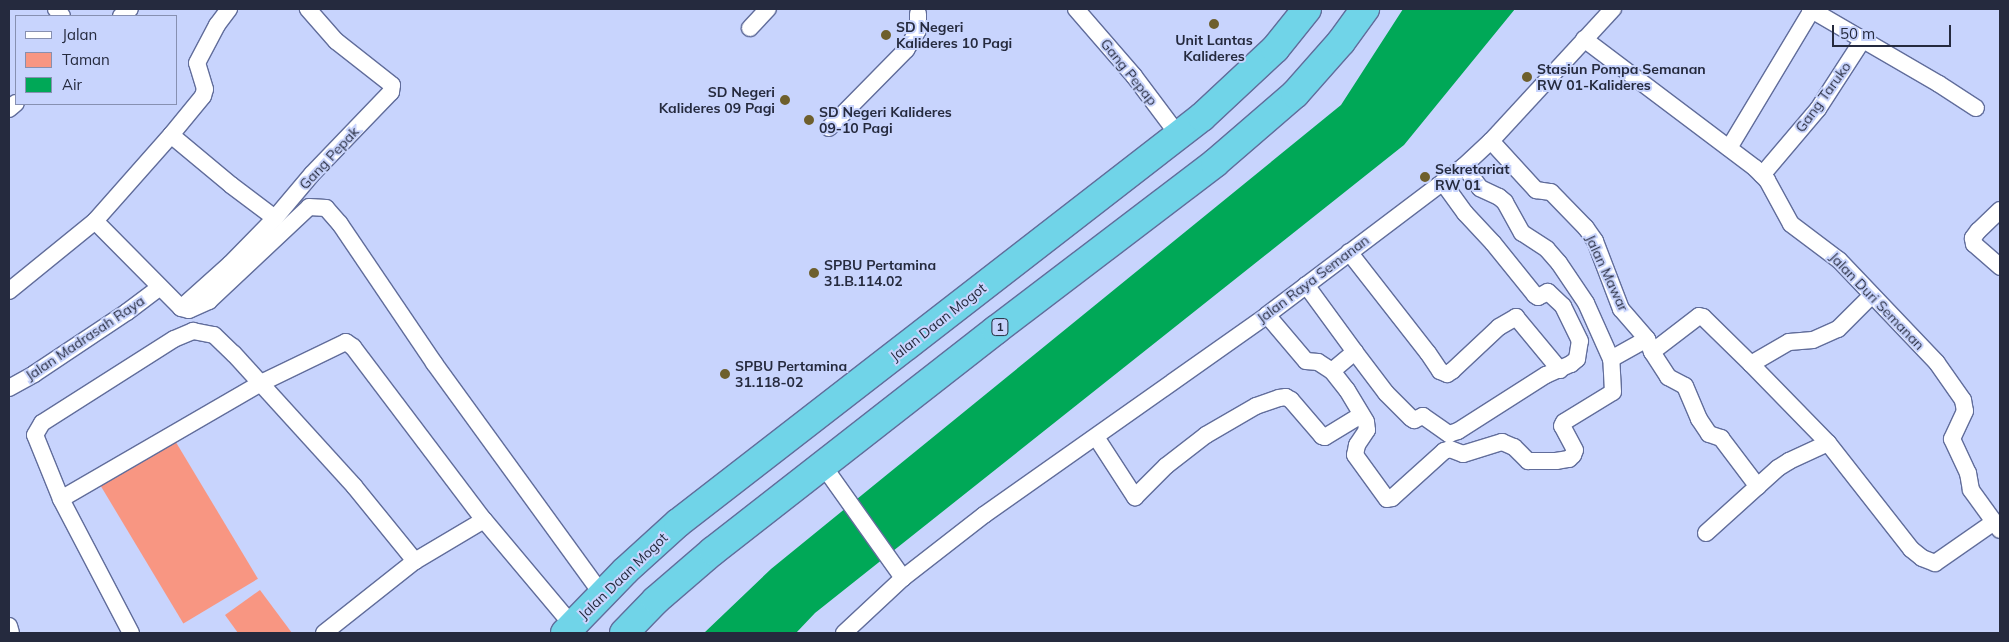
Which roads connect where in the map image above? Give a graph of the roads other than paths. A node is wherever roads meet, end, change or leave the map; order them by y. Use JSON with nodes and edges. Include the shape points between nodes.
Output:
{"nodes":[{"id":1,"x":229,"y":9,"type":"edge"},
{"id":2,"x":308,"y":9,"type":"edge"},
{"id":3,"x":768,"y":9,"type":"edge"},
{"id":4,"x":1076,"y":9,"type":"edge"},
{"id":5,"x":1294,"y":9,"type":"edge"},
{"id":6,"x":1307,"y":9,"type":"edge"},
{"id":7,"x":1365,"y":9,"type":"edge"},
{"id":8,"x":1612,"y":9,"type":"edge"},
{"id":9,"x":1811,"y":9,"type":"edge"},
{"id":10,"x":918,"y":10,"type":"edge"},
{"id":11,"x":750,"y":28,"type":"dead end"},
{"id":12,"x":1283,"y":39,"type":"junction"},
{"id":13,"x":1584,"y":39,"type":"junction"},
{"id":14,"x":1862,"y":41,"type":"junction"},
{"id":15,"x":1976,"y":108,"type":"dead end"},
{"id":16,"x":828,"y":128,"type":"dead end"},
{"id":17,"x":171,"y":135,"type":"junction"},
{"id":18,"x":1179,"y":136,"type":"junction"},
{"id":19,"x":1491,"y":141,"type":"junction"},
{"id":20,"x":1729,"y":148,"type":"junction"},
{"id":21,"x":1464,"y":166,"type":"junction"},
{"id":22,"x":1762,"y":175,"type":"junction"},
{"id":23,"x":1443,"y":183,"type":"junction"},
{"id":24,"x":2000,"y":210,"type":"edge"},
{"id":25,"x":276,"y":218,"type":"junction"},
{"id":26,"x":95,"y":222,"type":"junction"},
{"id":27,"x":1349,"y":252,"type":"junction"},
{"id":28,"x":2000,"y":268,"type":"edge"},
{"id":29,"x":996,"y":277,"type":"junction"},
{"id":30,"x":1306,"y":285,"type":"junction"},
{"id":31,"x":160,"y":287,"type":"junction"},
{"id":32,"x":9,"y":291,"type":"edge"},
{"id":33,"x":1872,"y":295,"type":"junction"},
{"id":34,"x":970,"y":297,"type":"junction"},
{"id":35,"x":181,"y":308,"type":"junction"},
{"id":36,"x":1022,"y":310,"type":"junction"},
{"id":37,"x":1267,"y":314,"type":"junction"},
{"id":38,"x":996,"y":330,"type":"junction"},
{"id":39,"x":1649,"y":345,"type":"junction"},
{"id":40,"x":1355,"y":352,"type":"junction"},
{"id":41,"x":1611,"y":360,"type":"junction"},
{"id":42,"x":1751,"y":364,"type":"junction"},
{"id":43,"x":1560,"y":370,"type":"junction"},
{"id":44,"x":1332,"y":371,"type":"junction"},
{"id":45,"x":261,"y":383,"type":"junction"},
{"id":46,"x":9,"y":388,"type":"edge"},
{"id":47,"x":1361,"y":415,"type":"junction"},
{"id":48,"x":1096,"y":437,"type":"junction"},
{"id":49,"x":1828,"y":443,"type":"junction"},
{"id":50,"x":829,"y":474,"type":"junction"},
{"id":51,"x":1758,"y":486,"type":"junction"},
{"id":52,"x":61,"y":499,"type":"junction"},
{"id":53,"x":484,"y":520,"type":"junction"},
{"id":54,"x":1997,"y":526,"type":"edge"},
{"id":55,"x":1706,"y":533,"type":"dead end"},
{"id":56,"x":415,"y":561,"type":"junction"},
{"id":57,"x":899,"y":574,"type":"junction"},
{"id":58,"x":602,"y":594,"type":"junction"},
{"id":59,"x":9,"y":626,"type":"edge"},
{"id":60,"x":569,"y":629,"type":"edge"},
{"id":61,"x":11,"y":633,"type":"edge"},
{"id":62,"x":132,"y":633,"type":"edge"},
{"id":63,"x":324,"y":633,"type":"edge"},
{"id":64,"x":624,"y":633,"type":"edge"},
{"id":65,"x":844,"y":633,"type":"edge"}],
"edges":[{"from":1,"to":17,"type":"street","via":[[217,24],[197,63],[205,89],[203,96]]},
{"from":2,"to":25,"type":"street","name":"Gang Pepak","via":[[336,41],[392,85],[391,92],[312,174]]},
{"from":3,"to":11,"type":"street"},
{"from":4,"to":18,"type":"street","name":"Gang Pepap","via":[[1134,76]]},
{"from":5,"to":12,"type":"highway"},
{"from":6,"to":12,"type":"highway","name":"Jalan Daan Mogot"},
{"from":7,"to":36,"type":"highway","number":"1","via":[[1295,94],[1215,162]]},
{"from":8,"to":13,"type":"street","name":"Jalan Raya Semanan"},
{"from":9,"to":14,"type":"street"},
{"from":9,"to":20,"type":"street"},
{"from":10,"to":16,"type":"street","via":[[918,30],[906,50]]},
{"from":12,"to":18,"type":"highway","name":"Jalan Daan Mogot","via":[[1250,74]]},
{"from":13,"to":19,"type":"street","name":"Jalan Raya Semanan"},
{"from":13,"to":20,"type":"street","name":"Jalan Duri Semanan"},
{"from":14,"to":15,"type":"street","via":[[1896,58]]},
{"from":14,"to":22,"type":"street","name":"Gang Taruko","via":[[1818,109]]},
{"from":17,"to":25,"type":"street"},
{"from":17,"to":26,"type":"street"},
{"from":18,"to":29,"type":"highway","name":"Jalan Daan Mogot"},
{"from":19,"to":21,"type":"street","name":"Jalan Raya Semanan"},
{"from":19,"to":39,"type":"street","name":"Jalan Mawar","via":[[1536,190],[1551,192],[1586,228],[1621,309]]},
{"from":20,"to":22,"type":"street","name":"Jalan Duri Semanan"},
{"from":21,"to":23,"type":"street","name":"Jalan Raya Semanan"},
{"from":21,"to":41,"type":"street","via":[[1480,188],[1505,202],[1522,233],[1547,248],[1559,263],[1586,304]]},
{"from":22,"to":33,"type":"street","name":"Jalan Duri Semanan","via":[[1791,224],[1839,260]]},
{"from":23,"to":27,"type":"street","name":"Jalan Raya Semanan"},
{"from":23,"to":43,"type":"street","via":[[1535,295],[1538,297],[1548,292],[1563,306],[1580,341],[1580,352],[1577,359]]},
{"from":24,"to":28,"type":"street","via":[[1973,238],[1974,244]]},
{"from":25,"to":35,"type":"street","name":"Gang Pepak"},
{"from":26,"to":31,"type":"street","name":"Jalan Madrasah Raya"},
{"from":26,"to":32,"type":"street"},
{"from":27,"to":30,"type":"street","name":"Jalan Raya Semanan"},
{"from":27,"to":43,"type":"street","via":[[1440,372],[1452,372],[1499,327],[1516,317]]},
{"from":29,"to":34,"type":"highway","name":"Jalan Daan Mogot"},
{"from":29,"to":36,"type":"highway"},
{"from":30,"to":37,"type":"street","name":"Jalan Raya Semanan"},
{"from":30,"to":40,"type":"street"},
{"from":31,"to":35,"type":"street","name":"Jalan Madrasah Raya"},
{"from":31,"to":46,"type":"street","name":"Jalan Madrasah Raya","via":[[120,318]]},
{"from":33,"to":42,"type":"street","via":[[1838,329],[1813,340],[1789,342]]},
{"from":33,"to":54,"type":"street","name":"Jalan Duri Semanan","via":[[1937,364],[1963,400],[1965,411],[1952,439],[1968,473],[1971,490]]},
{"from":34,"to":38,"type":"highway"},
{"from":34,"to":58,"type":"highway","name":"Jalan Daan Mogot","via":[[678,523]]},
{"from":35,"to":58,"type":"street","via":[[189,310],[209,302],[309,207],[326,208]]},
{"from":36,"to":38,"type":"highway","number":"1"},
{"from":37,"to":44,"type":"street","via":[[1304,359],[1318,362]]},
{"from":37,"to":48,"type":"street","name":"Jalan Raya Semanan"},
{"from":38,"to":50,"type":"highway","number":"1"},
{"from":39,"to":41,"type":"street"},
{"from":39,"to":42,"type":"street","via":[[1699,316]]},
{"from":39,"to":51,"type":"street","name":"Jalan Mawar","via":[[1668,377],[1685,386],[1699,419],[1710,434],[1721,438]]},
{"from":40,"to":43,"type":"street","via":[[1386,393],[1411,418],[1423,416],[1449,434],[1458,432],[1546,375]]},
{"from":40,"to":44,"type":"street"},
{"from":41,"to":47,"type":"street","via":[[1613,392],[1562,426],[1575,450],[1569,458],[1528,461],[1514,447],[1502,442],[1463,454],[1450,449],[1387,499],[1355,455],[1357,445],[1367,430]]},
{"from":42,"to":49,"type":"street"},
{"from":44,"to":47,"type":"street"},
{"from":45,"to":52,"type":"street"},
{"from":45,"to":52,"type":"street","via":[[214,335],[193,331],[174,339],[38,427],[35,435]]},
{"from":45,"to":53,"type":"street","via":[[342,343],[350,344]]},
{"from":45,"to":56,"type":"street","via":[[354,486]]},
{"from":47,"to":48,"type":"street","via":[[1325,437],[1286,396],[1271,400],[1206,435],[1166,466],[1135,497]]},
{"from":48,"to":57,"type":"street","name":"Jalan Raya Semanan"},
{"from":49,"to":51,"type":"street","via":[[1788,460]]},
{"from":49,"to":54,"type":"street","via":[[1922,558],[1935,563]]},
{"from":50,"to":57,"type":"street"},
{"from":50,"to":64,"type":"highway","number":"1","via":[[683,576]]},
{"from":51,"to":55,"type":"street"},
{"from":52,"to":62,"type":"street"},
{"from":53,"to":56,"type":"street"},
{"from":53,"to":60,"type":"street"},
{"from":56,"to":63,"type":"street"},
{"from":57,"to":65,"type":"street","name":"Jalan Raya Semanan"},
{"from":58,"to":60,"type":"highway","name":"Jalan Daan Mogot"},
{"from":59,"to":61,"type":"street"}]}
